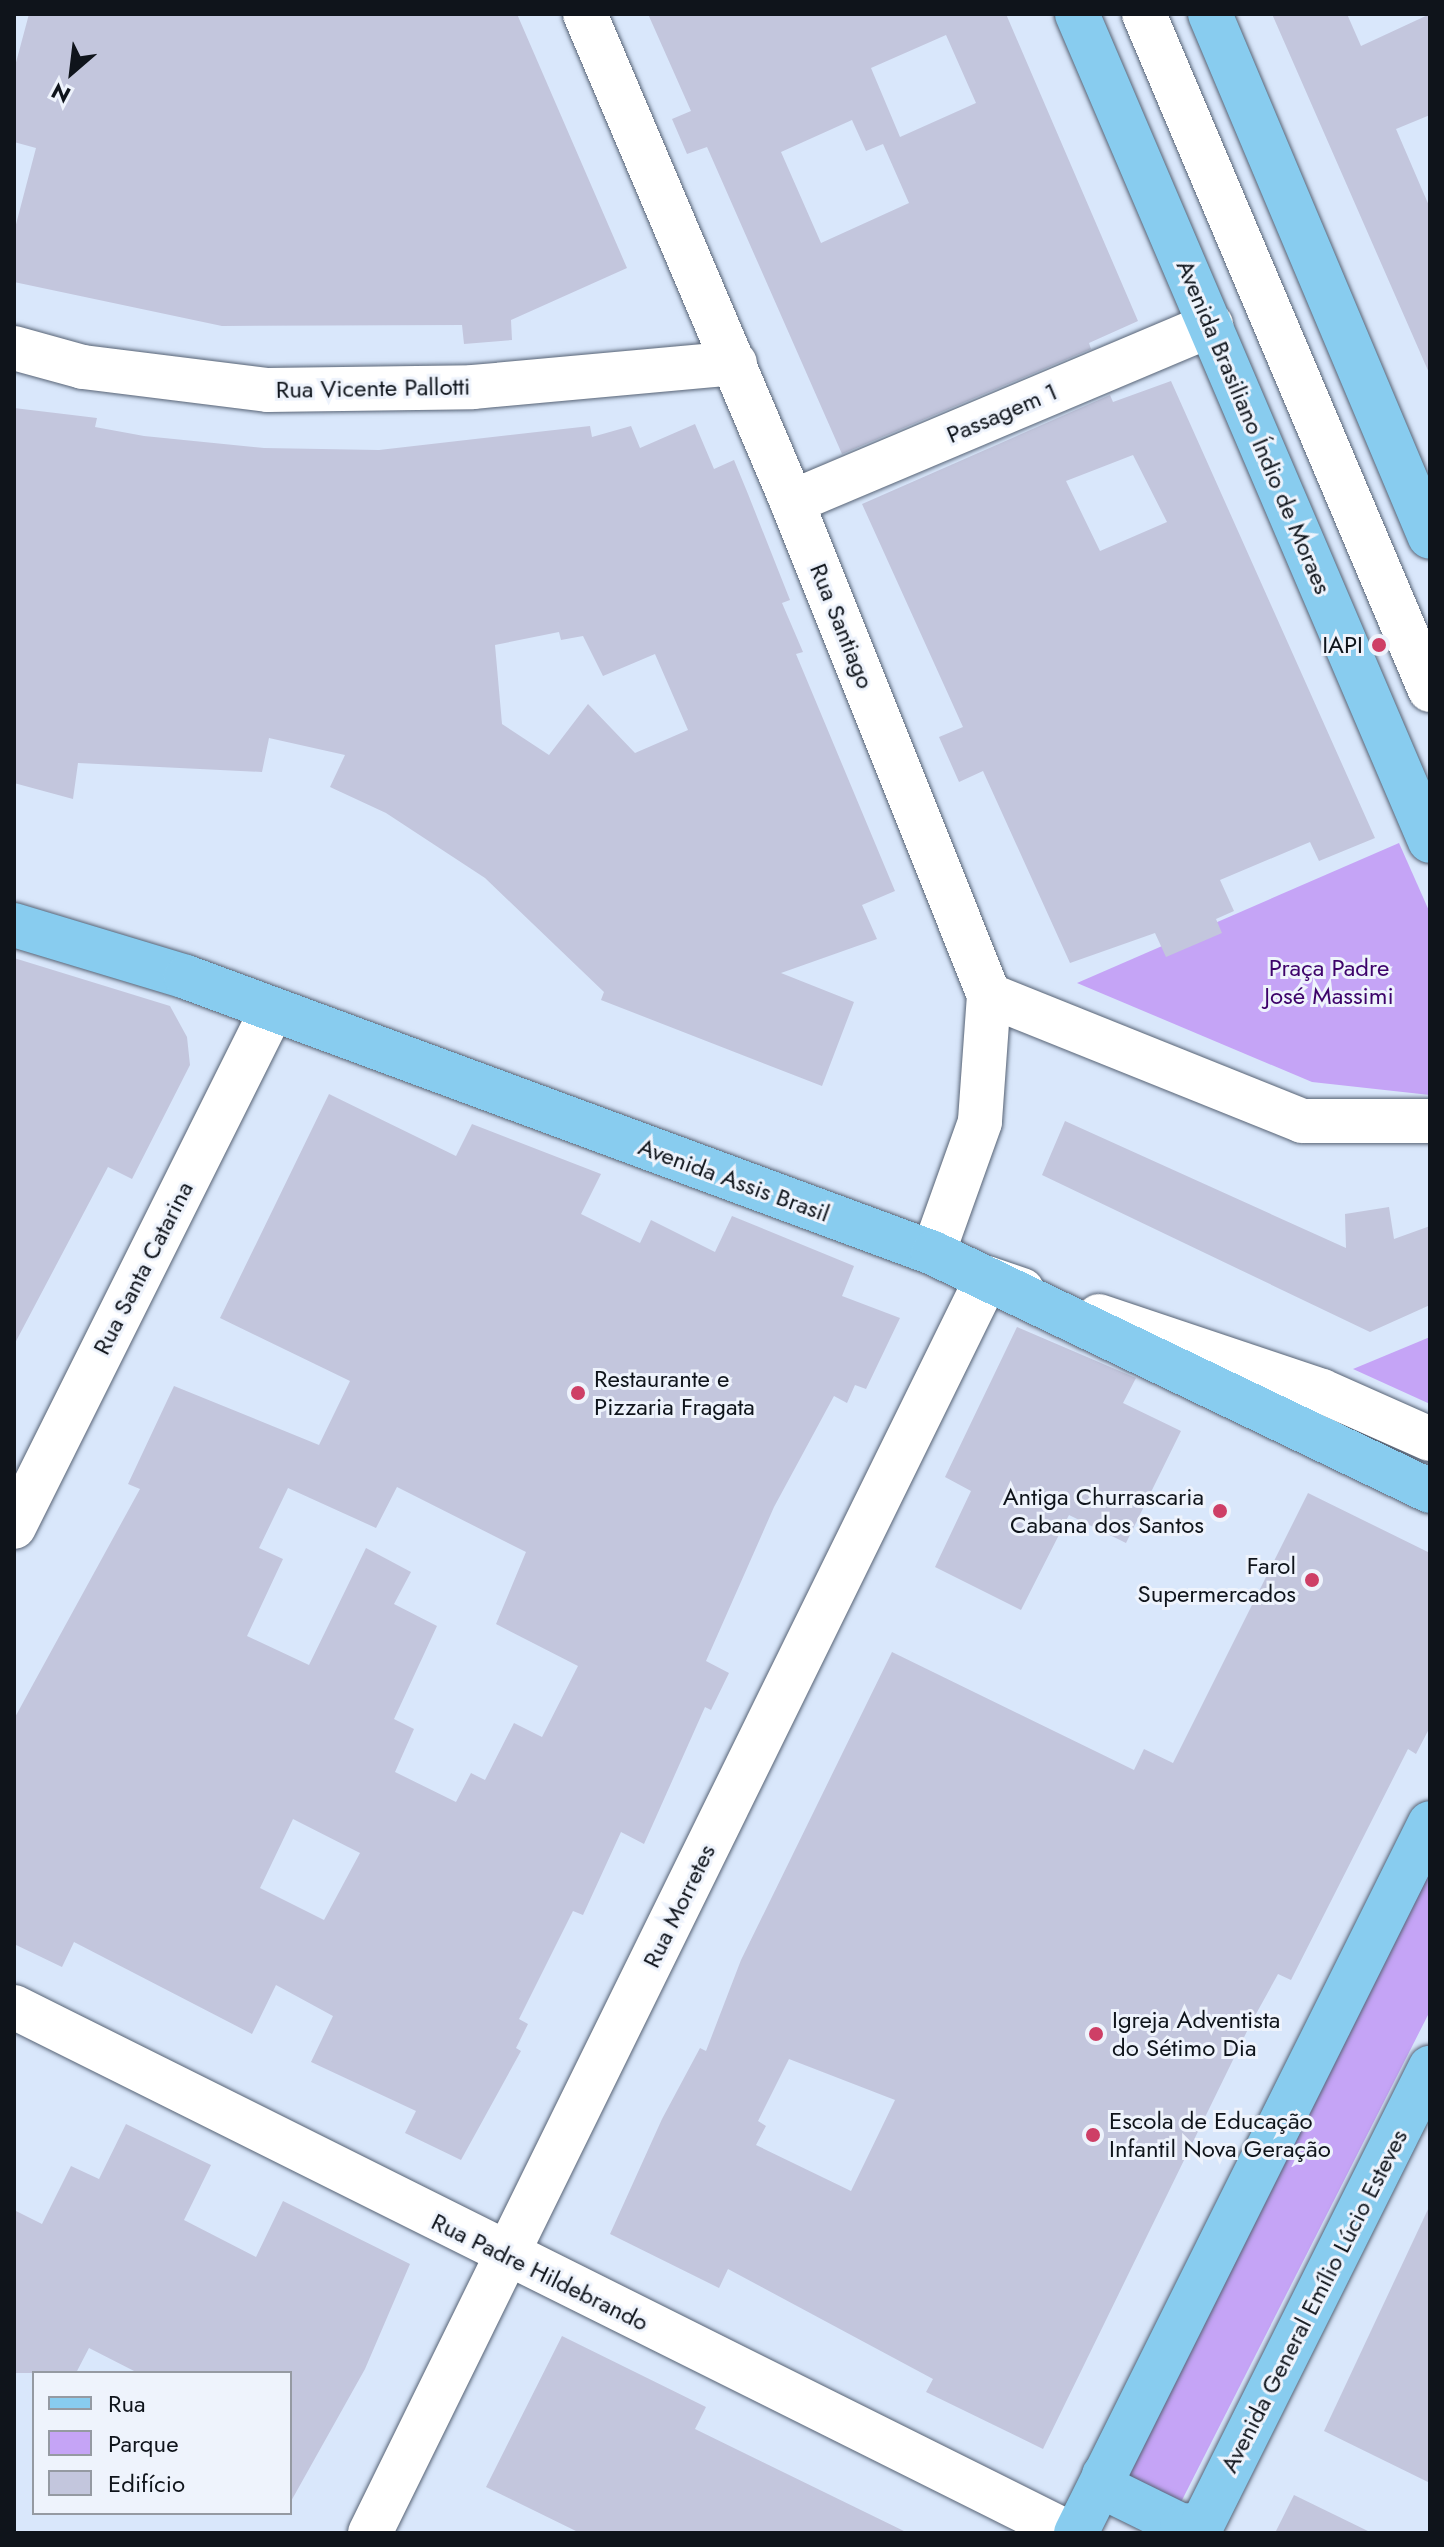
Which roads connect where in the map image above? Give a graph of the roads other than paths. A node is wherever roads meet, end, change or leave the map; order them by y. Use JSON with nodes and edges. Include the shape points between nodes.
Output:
{"nodes":[{"id":1,"x":585,"y":14,"type":"edge"},
{"id":2,"x":1077,"y":14,"type":"edge"},
{"id":3,"x":1144,"y":14,"type":"edge"},
{"id":4,"x":1210,"y":14,"type":"edge"},
{"id":5,"x":1211,"y":325,"type":"junction"},
{"id":6,"x":14,"y":348,"type":"edge"},
{"id":7,"x":735,"y":363,"type":"junction"},
{"id":8,"x":1420,"y":487,"type":"edge"},
{"id":9,"x":792,"y":502,"type":"junction"},
{"id":10,"x":1430,"y":537,"type":"edge"},
{"id":11,"x":1430,"y":690,"type":"edge"},
{"id":12,"x":1430,"y":841,"type":"edge"},
{"id":13,"x":14,"y":925,"type":"edge"},
{"id":14,"x":989,"y":995,"type":"junction"},
{"id":15,"x":272,"y":1010,"type":"junction"},
{"id":16,"x":1430,"y":1121,"type":"edge"},
{"id":17,"x":933,"y":1253,"type":"junction"},
{"id":18,"x":987,"y":1278,"type":"junction"},
{"id":19,"x":1430,"y":1439,"type":"edge"},
{"id":20,"x":1430,"y":1491,"type":"edge"},
{"id":21,"x":14,"y":1527,"type":"edge"},
{"id":22,"x":1430,"y":1823,"type":"edge"},
{"id":23,"x":14,"y":2007,"type":"edge"},
{"id":24,"x":1430,"y":2068,"type":"edge"},
{"id":25,"x":506,"y":2256,"type":"junction"},
{"id":26,"x":1104,"y":2475,"type":"junction"},
{"id":27,"x":1200,"y":2528,"type":"edge"},
{"id":28,"x":370,"y":2533,"type":"edge"},
{"id":29,"x":1069,"y":2533,"type":"edge"},
{"id":30,"x":1076,"y":2533,"type":"edge"}],
"edges":[{"from":1,"to":7,"type":"street","name":"Rua Santiago"},
{"from":2,"to":5,"type":"main road","name":"Avenida Brasiliano Índio de Moraes"},
{"from":3,"to":11,"type":"street"},
{"from":4,"to":8,"type":"main road"},
{"from":5,"to":9,"type":"street","name":"Passagem 1"},
{"from":5,"to":12,"type":"main road","name":"Avenida Brasiliano Índio de Moraes"},
{"from":6,"to":7,"type":"street","name":"Rua Vicente Pallotti","via":[[83,367],[268,390],[473,387]]},
{"from":7,"to":9,"type":"street","name":"Rua Santiago"},
{"from":8,"to":10,"type":"main road"},
{"from":9,"to":14,"type":"street","name":"Rua Santiago"},
{"from":13,"to":15,"type":"main road","name":"Avenida Assis Brasil"},
{"from":14,"to":16,"type":"street","via":[[1302,1121]]},
{"from":14,"to":17,"type":"street","name":"Rua Santiago","via":[[980,1122]]},
{"from":15,"to":17,"type":"main road","name":"Avenida Assis Brasil"},
{"from":15,"to":21,"type":"street","name":"Rua Santa Catarina"},
{"from":17,"to":18,"type":"main road","name":"Avenida Assis Brasil"},
{"from":18,"to":19,"type":"street","via":[[1322,1391]]},
{"from":18,"to":20,"type":"main road","name":"Avenida Assis Brasil"},
{"from":18,"to":25,"type":"street","name":"Rua Morretes"},
{"from":22,"to":26,"type":"main road"},
{"from":23,"to":25,"type":"street","name":"Rua Padre Hildebrando"},
{"from":24,"to":27,"type":"main road","name":"Avenida General Emílio Lúcio Esteves"},
{"from":25,"to":28,"type":"street","name":"Rua Morretes"},
{"from":25,"to":29,"type":"street","name":"Rua Padre Hildebrando"},
{"from":26,"to":27,"type":"main road","via":[[1127,2499],[1182,2526]]},
{"from":26,"to":30,"type":"main road"}]}
